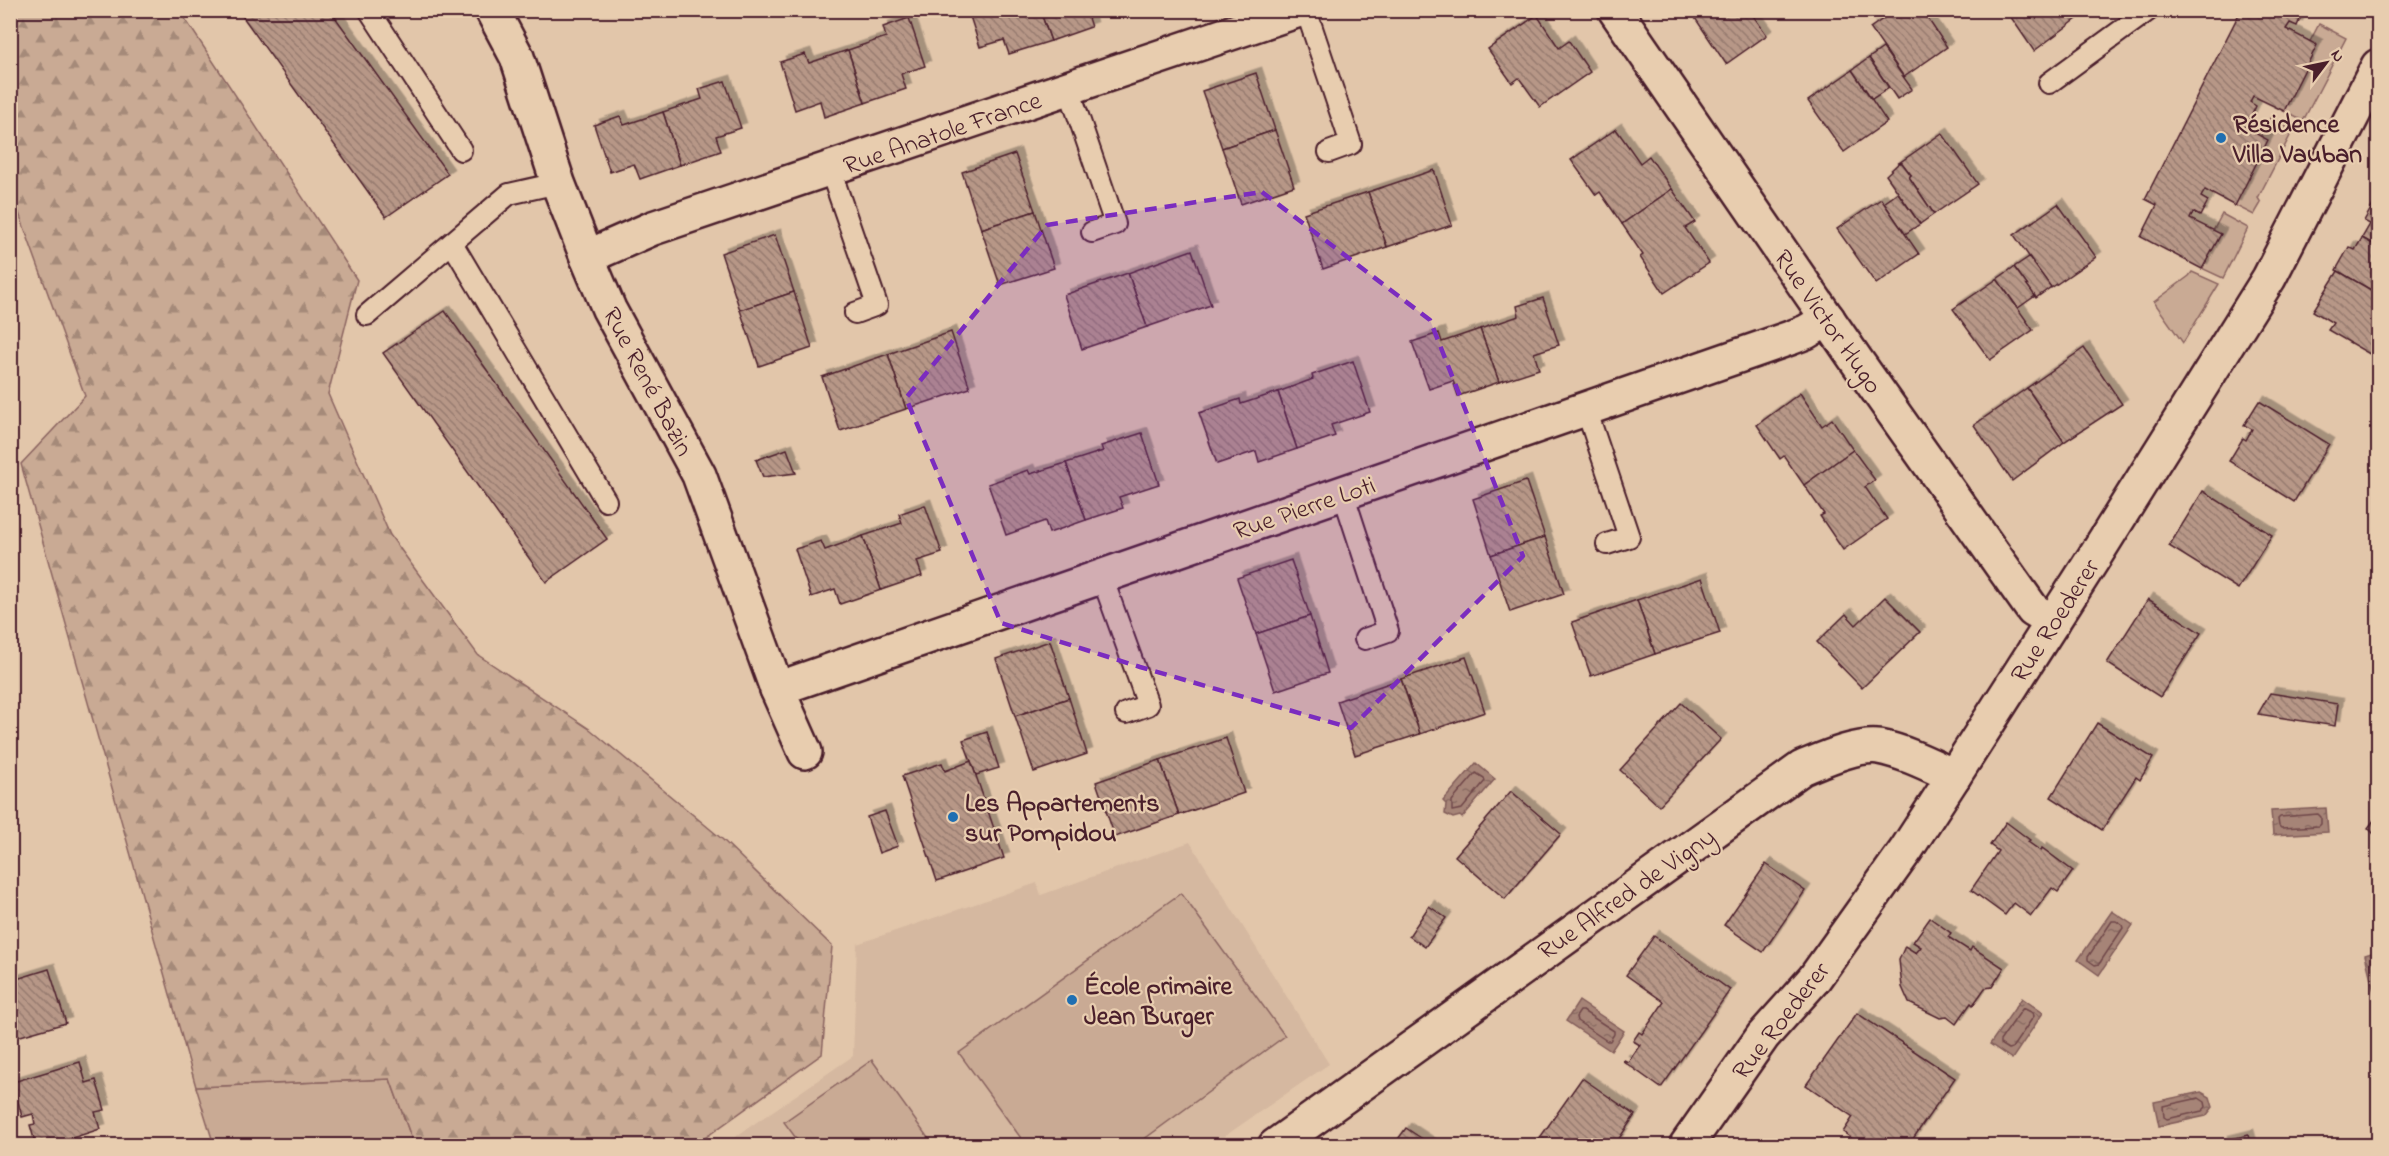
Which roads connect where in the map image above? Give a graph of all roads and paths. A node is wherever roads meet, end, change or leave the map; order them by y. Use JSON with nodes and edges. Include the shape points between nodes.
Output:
{"nodes":[{"id":1,"x":369,"y":10,"type":"edge"},
{"id":2,"x":492,"y":10,"type":"edge"},
{"id":3,"x":1299,"y":10,"type":"edge"},
{"id":4,"x":1306,"y":10,"type":"edge"},
{"id":5,"x":1615,"y":10,"type":"edge"},
{"id":6,"x":2149,"y":10,"type":"edge"},
{"id":7,"x":2379,"y":66,"type":"edge"},
{"id":8,"x":2049,"y":83,"type":"dead end"},
{"id":9,"x":1069,"y":89,"type":"junction"},
{"id":10,"x":460,"y":150,"type":"dead end"},
{"id":11,"x":1329,"y":152,"type":"dead end"},
{"id":12,"x":830,"y":169,"type":"junction"},
{"id":13,"x":558,"y":183,"type":"junction"},
{"id":14,"x":1092,"y":232,"type":"dead end"},
{"id":15,"x":452,"y":243,"type":"junction"},
{"id":16,"x":587,"y":257,"type":"junction"},
{"id":17,"x":855,"y":313,"type":"dead end"},
{"id":18,"x":367,"y":315,"type":"dead end"},
{"id":19,"x":1828,"y":320,"type":"junction"},
{"id":20,"x":1586,"y":409,"type":"junction"},
{"id":21,"x":1343,"y":493,"type":"junction"},
{"id":22,"x":606,"y":501,"type":"dead end"},
{"id":23,"x":1607,"y":544,"type":"dead end"},
{"id":24,"x":1102,"y":577,"type":"junction"},
{"id":25,"x":2053,"y":622,"type":"junction"},
{"id":26,"x":1365,"y":639,"type":"dead end"},
{"id":27,"x":777,"y":689,"type":"junction"},
{"id":28,"x":1126,"y":713,"type":"dead end"},
{"id":29,"x":805,"y":752,"type":"dead end"},
{"id":30,"x":1954,"y":776,"type":"junction"},
{"id":31,"x":1321,"y":1114,"type":"junction"},
{"id":32,"x":1275,"y":1146,"type":"edge"},
{"id":33,"x":1296,"y":1146,"type":"edge"},
{"id":34,"x":1686,"y":1146,"type":"edge"}],
"edges":[{"from":1,"to":10,"type":"lane"},
{"from":2,"to":13,"type":"street","name":"Rue René Bazin","via":[[517,57]]},
{"from":3,"to":9,"type":"street","name":"Rue Anatole France"},
{"from":4,"to":11,"type":"lane","via":[[1352,144]]},
{"from":5,"to":19,"type":"street","name":"Rue Victor Hugo"},
{"from":6,"to":8,"type":"lane"},
{"from":7,"to":25,"type":"street","name":"Rue Roederer","via":[[2269,278]]},
{"from":9,"to":12,"type":"street","name":"Rue Anatole France"},
{"from":9,"to":14,"type":"lane","via":[[1115,224]]},
{"from":12,"to":16,"type":"street","name":"Rue Anatole France","via":[[653,228]]},
{"from":12,"to":17,"type":"lane","via":[[878,304]]},
{"from":13,"to":15,"type":"lane","via":[[509,194]]},
{"from":13,"to":16,"type":"street","name":"Rue René Bazin"},
{"from":15,"to":18,"type":"lane"},
{"from":15,"to":22,"type":"lane"},
{"from":16,"to":27,"type":"street","name":"Rue René Bazin","via":[[609,309],[699,475]]},
{"from":19,"to":20,"type":"street","name":"Rue Pierre Loti","via":[[1798,335]]},
{"from":19,"to":25,"type":"street","name":"Rue Victor Hugo","via":[[2033,610]]},
{"from":20,"to":21,"type":"street","name":"Rue Pierre Loti"},
{"from":20,"to":23,"type":"lane","via":[[1629,537]]},
{"from":21,"to":24,"type":"street","name":"Rue Pierre Loti"},
{"from":21,"to":26,"type":"lane","via":[[1388,631]]},
{"from":24,"to":27,"type":"street","name":"Rue Pierre Loti"},
{"from":24,"to":28,"type":"lane","via":[[1148,705]]},
{"from":25,"to":30,"type":"street","name":"Rue Roederer"},
{"from":27,"to":29,"type":"street","name":"Rue René Bazin"},
{"from":30,"to":31,"type":"street","name":"Rue Alfred de Vigny","via":[[1877,747],[1842,752],[1802,768]]},
{"from":30,"to":34,"type":"street","name":"Rue Roederer","via":[[1814,979],[1763,1036]]},
{"from":31,"to":32,"type":"street","name":"Rue Alfred de Vigny"},
{"from":31,"to":33,"type":"street","name":"Rue Alfred de Vigny"}]}
